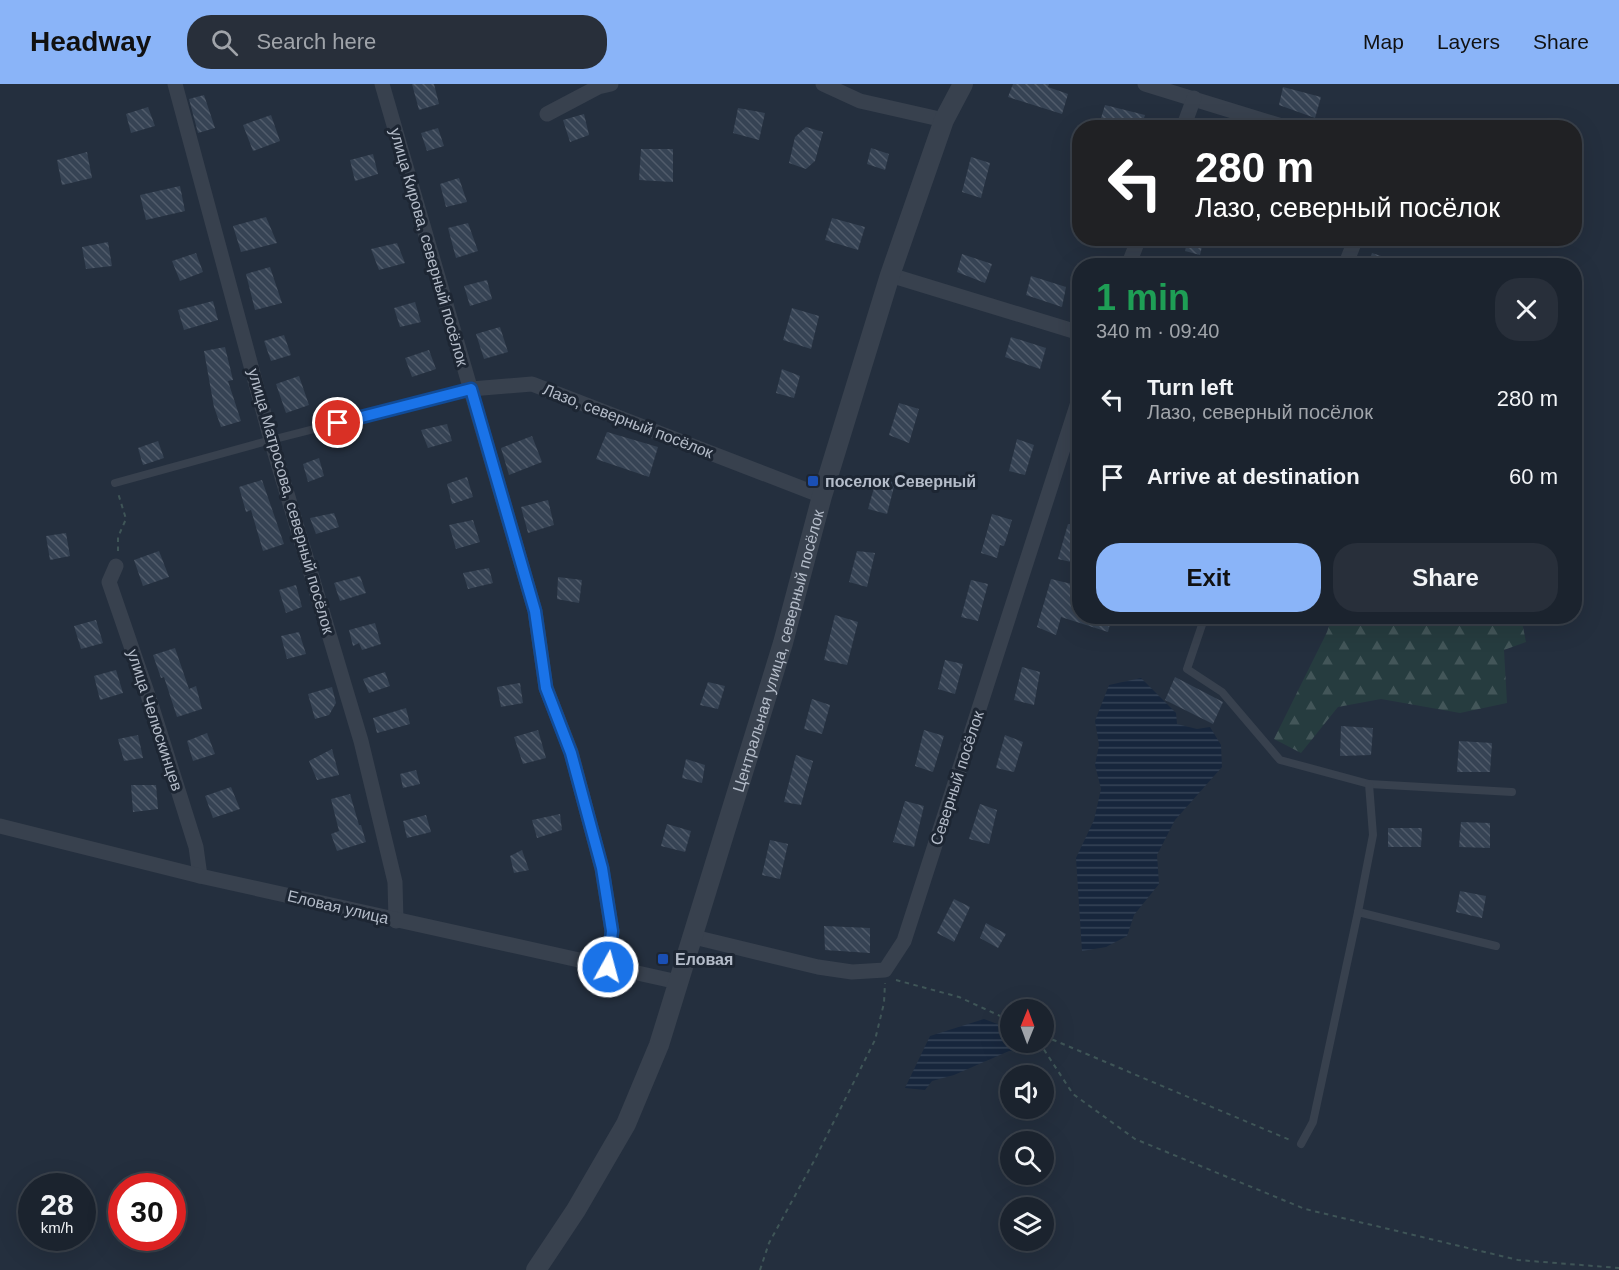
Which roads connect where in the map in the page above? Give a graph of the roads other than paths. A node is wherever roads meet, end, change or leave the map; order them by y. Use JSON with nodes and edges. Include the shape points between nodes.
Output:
{"nodes":[{"id":1,"x":175,"y":84,"type":"edge"},
{"id":2,"x":382,"y":84,"type":"edge"},
{"id":3,"x":610,"y":84,"type":"edge"},
{"id":4,"x":823,"y":84,"type":"edge"},
{"id":5,"x":963,"y":84,"type":"edge"},
{"id":6,"x":1145,"y":84,"type":"edge"},
{"id":7,"x":1194,"y":98,"type":"junction"},
{"id":8,"x":548,"y":114,"type":"dead end"},
{"id":9,"x":944,"y":120,"type":"junction"},
{"id":10,"x":1186,"y":120,"type":"edge"},
{"id":11,"x":1263,"y":120,"type":"edge"},
{"id":12,"x":890,"y":275,"type":"junction"},
{"id":13,"x":1072,"y":331,"type":"edge"},
{"id":14,"x":471,"y":389,"type":"junction"},
{"id":15,"x":1072,"y":421,"type":"edge"},
{"id":16,"x":271,"y":440,"type":"junction"},
{"id":17,"x":115,"y":483,"type":"road end"},
{"id":18,"x":822,"y":496,"type":"junction"},
{"id":19,"x":116,"y":566,"type":"road end"},
{"id":20,"x":1202,"y":624,"type":"edge"},
{"id":21,"x":1369,"y":784,"type":"junction"},
{"id":22,"x":1512,"y":792,"type":"dead end"},
{"id":23,"x":0,"y":826,"type":"edge"},
{"id":24,"x":200,"y":876,"type":"junction"},
{"id":25,"x":1358,"y":912,"type":"junction"},
{"id":26,"x":396,"y":921,"type":"junction"},
{"id":27,"x":694,"y":937,"type":"junction"},
{"id":28,"x":1496,"y":946,"type":"dead end"},
{"id":29,"x":608,"y":967,"type":"junction"},
{"id":30,"x":678,"y":982,"type":"junction"},
{"id":31,"x":1300,"y":1144,"type":"road end"},
{"id":32,"x":536,"y":1270,"type":"edge"}],
"edges":[{"from":1,"to":16,"type":"street","name":"улица Матросова, северный посёлок"},
{"from":2,"to":14,"type":"street","name":"улица Кирова, северный посёлок"},
{"from":3,"to":8,"type":"street"},
{"from":4,"to":9,"type":"street","via":[[860,101]]},
{"from":5,"to":9,"type":"street","name":"Центральная улица, северный посёлок"},
{"from":6,"to":7,"type":"street"},
{"from":7,"to":10,"type":"street"},
{"from":7,"to":11,"type":"street"},
{"from":9,"to":12,"type":"street","name":"Центральная улица, северный посёлок"},
{"from":12,"to":13,"type":"street"},
{"from":12,"to":18,"type":"street","name":"Центральная улица, северный посёлок"},
{"from":14,"to":16,"type":"lane","name":"Лазо, северный посёлок"},
{"from":14,"to":18,"type":"street","name":"Лазо, северный посёлок","via":[[532,384]]},
{"from":14,"to":29,"type":"street","name":"улица Кирова, северный посёлок","via":[[535,611],[546,688],[571,753],[602,868],[612,931]]},
{"from":15,"to":27,"type":"street","name":"Северный посёлок","via":[[904,941],[886,974],[818,967]]},
{"from":16,"to":17,"type":"lane","name":"Лазо, северный посёлок"},
{"from":16,"to":26,"type":"street","name":"улица Матросова, северный посёлок","via":[[361,741],[395,882]]},
{"from":18,"to":27,"type":"street","name":"Центральная улица, северный посёлок","via":[[783,643]]},
{"from":19,"to":24,"type":"street","name":"улица Челюскинцев","via":[[109,582],[196,847]]},
{"from":20,"to":21,"type":"lane","via":[[1187,669],[1222,692],[1280,760]]},
{"from":21,"to":22,"type":"lane"},
{"from":21,"to":25,"type":"lane","via":[[1372,835]]},
{"from":23,"to":24,"type":"street","name":"Еловая улица"},
{"from":24,"to":26,"type":"street","name":"Еловая улица"},
{"from":25,"to":28,"type":"lane"},
{"from":25,"to":31,"type":"lane","via":[[1313,1122]]},
{"from":26,"to":29,"type":"street","name":"Еловая улица"},
{"from":27,"to":30,"type":"street","name":"Центральная улица, северный посёлок"},
{"from":29,"to":30,"type":"street","name":"Еловая улица"},
{"from":30,"to":32,"type":"street","name":"Центральная улица, северный посёлок","via":[[660,1045],[626,1124]]}]}
